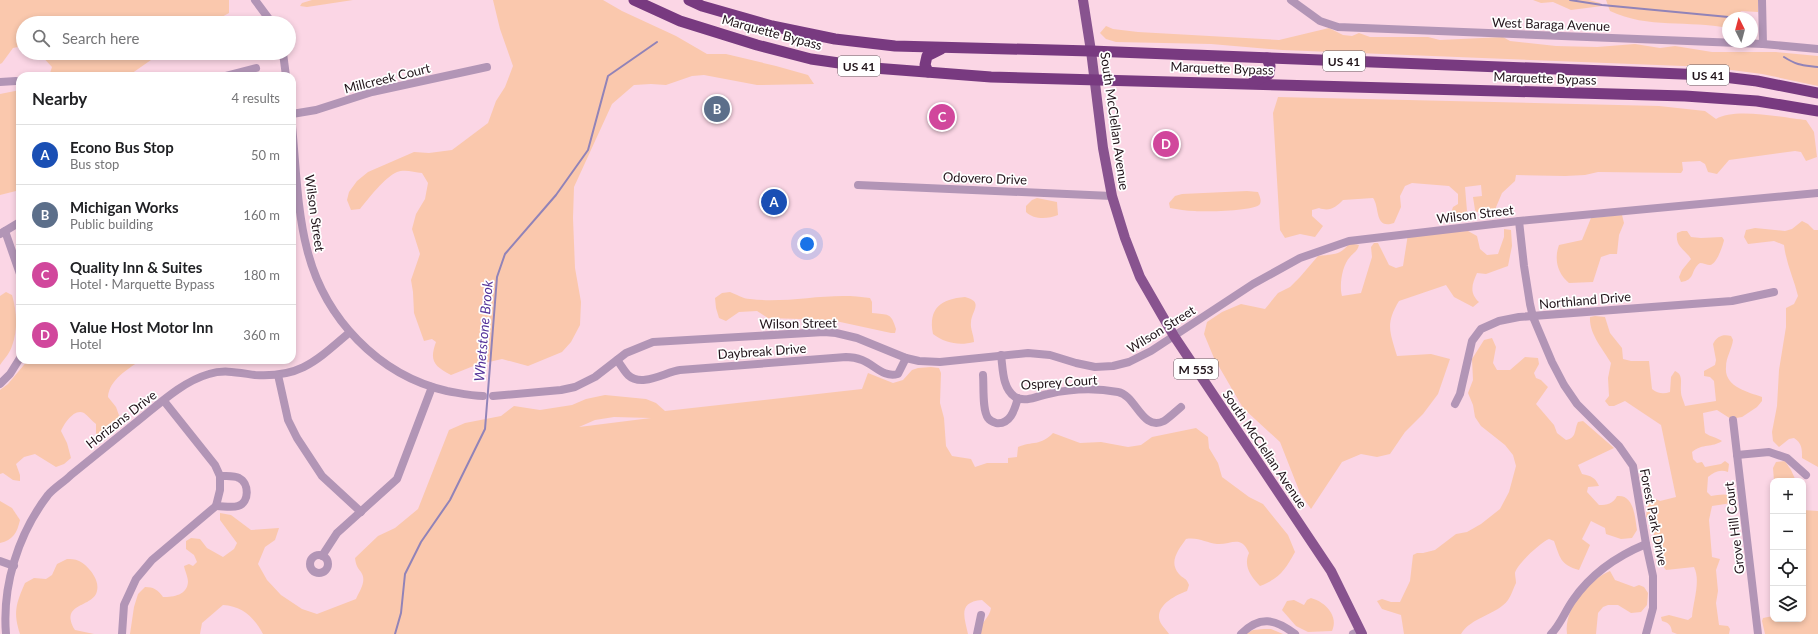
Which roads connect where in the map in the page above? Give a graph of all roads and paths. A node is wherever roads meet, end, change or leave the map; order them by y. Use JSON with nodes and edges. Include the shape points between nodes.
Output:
{"nodes":[{"id":1,"x":255,"y":0,"type":"edge"},
{"id":2,"x":634,"y":0,"type":"edge"},
{"id":3,"x":689,"y":0,"type":"edge"},
{"id":4,"x":1083,"y":0,"type":"edge"},
{"id":5,"x":1291,"y":0,"type":"edge"},
{"id":6,"x":1762,"y":0,"type":"edge"},
{"id":7,"x":267,"y":16,"type":"edge"},
{"id":8,"x":1763,"y":44,"type":"junction"},
{"id":9,"x":947,"y":48,"type":"junction"},
{"id":10,"x":1818,"y":49,"type":"edge"},
{"id":11,"x":1091,"y":51,"type":"junction"},
{"id":12,"x":1267,"y":58,"type":"junction"},
{"id":13,"x":284,"y":60,"type":"edge"},
{"id":14,"x":487,"y":67,"type":"dead end"},
{"id":15,"x":256,"y":68,"type":"dead end"},
{"id":16,"x":244,"y":72,"type":"edge"},
{"id":17,"x":285,"y":72,"type":"edge"},
{"id":18,"x":928,"y":72,"type":"junction"},
{"id":19,"x":1095,"y":79,"type":"junction"},
{"id":20,"x":16,"y":81,"type":"dead end"},
{"id":21,"x":0,"y":82,"type":"edge"},
{"id":22,"x":1251,"y":83,"type":"junction"},
{"id":23,"x":1818,"y":93,"type":"edge"},
{"id":24,"x":1818,"y":111,"type":"edge"},
{"id":25,"x":296,"y":113,"type":"edge"},
{"id":26,"x":296,"y":166,"type":"edge"},
{"id":27,"x":858,"y":186,"type":"dead end"},
{"id":28,"x":1818,"y":193,"type":"edge"},
{"id":29,"x":1112,"y":196,"type":"junction"},
{"id":30,"x":1519,"y":221,"type":"junction"},
{"id":31,"x":16,"y":224,"type":"edge"},
{"id":32,"x":2,"y":232,"type":"edge"},
{"id":33,"x":16,"y":265,"type":"edge"},
{"id":34,"x":1774,"y":292,"type":"dead end"},
{"id":35,"x":1533,"y":316,"type":"junction"},
{"id":36,"x":350,"y":332,"type":"junction"},
{"id":37,"x":1174,"y":336,"type":"junction"},
{"id":38,"x":1001,"y":355,"type":"junction"},
{"id":39,"x":906,"y":358,"type":"junction"},
{"id":40,"x":617,"y":360,"type":"junction"},
{"id":41,"x":16,"y":364,"type":"edge"},
{"id":42,"x":278,"y":375,"type":"junction"},
{"id":43,"x":983,"y":376,"type":"dead end"},
{"id":44,"x":0,"y":384,"type":"edge"},
{"id":45,"x":432,"y":387,"type":"junction"},
{"id":46,"x":483,"y":396,"type":"dead end"},
{"id":47,"x":493,"y":396,"type":"dead end"},
{"id":48,"x":1018,"y":398,"type":"junction"},
{"id":49,"x":164,"y":401,"type":"junction"},
{"id":50,"x":1455,"y":404,"type":"dead end"},
{"id":51,"x":1181,"y":407,"type":"dead end"},
{"id":52,"x":1733,"y":420,"type":"dead end"},
{"id":53,"x":1737,"y":455,"type":"junction"},
{"id":54,"x":1806,"y":475,"type":"dead end"},
{"id":55,"x":220,"y":476,"type":"junction"},
{"id":56,"x":216,"y":506,"type":"junction"},
{"id":57,"x":361,"y":512,"type":"junction"},
{"id":58,"x":1646,"y":544,"type":"junction"},
{"id":59,"x":322,"y":556,"type":"dead end"},
{"id":60,"x":0,"y":561,"type":"edge"},
{"id":61,"x":14,"y":566,"type":"junction"},
{"id":62,"x":981,"y":615,"type":"dead end"},
{"id":63,"x":1358,"y":633,"type":"edge"},
{"id":64,"x":6,"y":634,"type":"edge"},
{"id":65,"x":122,"y":634,"type":"edge"},
{"id":66,"x":977,"y":634,"type":"edge"},
{"id":67,"x":1241,"y":634,"type":"edge"},
{"id":68,"x":1295,"y":634,"type":"edge"},
{"id":69,"x":1551,"y":634,"type":"edge"},
{"id":70,"x":1646,"y":634,"type":"edge"},
{"id":71,"x":1758,"y":634,"type":"edge"}],
"edges":[{"from":1,"to":7,"type":"street"},
{"from":2,"to":18,"type":"highway","name":"Marquette Bypass","number":"US 41","via":[[680,21],[811,59]]},
{"from":3,"to":9,"type":"highway","name":"Marquette Bypass","number":"US 41","via":[[772,26],[835,39],[895,46]]},
{"from":4,"to":11,"type":"main road","name":"South McClellan Avenue"},
{"from":5,"to":8,"type":"street","name":"West Baraga Avenue","via":[[1320,21],[1338,27]]},
{"from":6,"to":8,"type":"street"},
{"from":8,"to":10,"type":"street","name":"West Baraga Avenue"},
{"from":9,"to":11,"type":"highway","name":"Marquette Bypass","number":"US 41"},
{"from":9,"to":18,"type":"highway","via":[[927,56],[925,65]]},
{"from":11,"to":12,"type":"highway","name":"Marquette Bypass","number":"US 41"},
{"from":11,"to":19,"type":"main road","name":"South McClellan Avenue","number":"M 553"},
{"from":12,"to":22,"type":"highway","via":[[1269,74]]},
{"from":12,"to":23,"type":"highway","name":"Marquette Bypass","number":"US 41","via":[[1707,75],[1757,81]]},
{"from":13,"to":17,"type":"street"},
{"from":14,"to":25,"type":"street","name":"Millcreek Court","via":[[372,92],[316,110]]},
{"from":15,"to":16,"type":"street"},
{"from":18,"to":19,"type":"highway","name":"Marquette Bypass","number":"US 41"},
{"from":19,"to":22,"type":"highway","name":"Marquette Bypass","number":"US 41"},
{"from":19,"to":29,"type":"main road","name":"South McClellan Avenue","number":"M 553","via":[[1103,148]]},
{"from":20,"to":21,"type":"street"},
{"from":22,"to":24,"type":"highway","name":"Marquette Bypass","number":"US 41","via":[[1685,96],[1757,101]]},
{"from":26,"to":36,"type":"street","name":"Wilson Street","via":[[307,250],[321,287],[334,311]]},
{"from":27,"to":29,"type":"street","name":"Odovero Drive"},
{"from":28,"to":30,"type":"street","name":"Wilson Street"},
{"from":29,"to":37,"type":"main road","name":"South McClellan Avenue","number":"M 553","via":[[1140,277]]},
{"from":30,"to":35,"type":"street","name":"Forest Park Drive"},
{"from":30,"to":37,"type":"street","name":"Wilson Street","via":[[1349,241],[1300,258],[1253,284]]},
{"from":31,"to":32,"type":"street"},
{"from":32,"to":33,"type":"street"},
{"from":34,"to":35,"type":"street","name":"Northland Drive","via":[[1732,301]]},
{"from":35,"to":50,"type":"street","name":"Northland Drive","via":[[1499,321],[1478,331],[1472,342],[1460,394]]},
{"from":35,"to":58,"type":"street","name":"Forest Park Drive","via":[[1564,385],[1591,419],[1619,446],[1633,466]]},
{"from":36,"to":42,"type":"street","name":"Horizons Drive","via":[[315,362]]},
{"from":36,"to":45,"type":"street","name":"Wilson Street","via":[[387,365]]},
{"from":37,"to":38,"type":"street","name":"Wilson Street","via":[[1129,362],[1113,366],[1076,364],[1050,355]]},
{"from":37,"to":63,"type":"main road","name":"South McClellan Avenue","number":"M 553","via":[[1331,571]]},
{"from":38,"to":39,"type":"street","name":"Wilson Street","via":[[940,362]]},
{"from":38,"to":48,"type":"street","name":"Osprey Court","via":[[1006,384]]},
{"from":39,"to":40,"type":"street","name":"Wilson Street","via":[[857,338],[836,332],[824,332],[653,342],[636,348]]},
{"from":39,"to":40,"type":"street","name":"Daybreak Drive","via":[[898,374],[891,376],[863,360],[846,357],[669,371],[645,381],[628,375]]},
{"from":40,"to":47,"type":"street","name":"Wilson Street","via":[[595,377],[575,387]]},
{"from":41,"to":44,"type":"street"},
{"from":42,"to":49,"type":"street","name":"Horizons Drive","via":[[211,373],[198,378]]},
{"from":42,"to":57,"type":"street","via":[[288,420],[297,438],[322,476]]},
{"from":43,"to":48,"type":"street","via":[[986,411],[988,419],[992,422],[999,423],[1011,417]]},
{"from":45,"to":46,"type":"street","name":"Wilson Street"},
{"from":45,"to":57,"type":"street","via":[[397,479]]},
{"from":48,"to":51,"type":"street","name":"Osprey Court","via":[[1035,398],[1058,392],[1120,392],[1127,396],[1142,416],[1156,423],[1163,421]]},
{"from":49,"to":55,"type":"street","via":[[215,465]]},
{"from":49,"to":61,"type":"street","name":"Horizons Drive","via":[[48,494],[22,536]]},
{"from":52,"to":53,"type":"street","name":"Grove Hill Court"},
{"from":53,"to":54,"type":"street","via":[[1769,452],[1787,458]]},
{"from":53,"to":71,"type":"street","name":"Grove Hill Court"},
{"from":55,"to":56,"type":"street"},
{"from":55,"to":56,"type":"street","via":[[238,477],[244,481],[247,488],[246,496],[244,502],[238,506]]},
{"from":56,"to":65,"type":"street","via":[[152,560],[136,579],[124,606]]},
{"from":57,"to":59,"type":"street","via":[[337,534]]},
{"from":58,"to":69,"type":"street","via":[[1608,564],[1595,575],[1572,601],[1564,618]]},
{"from":58,"to":70,"type":"street","name":"Forest Park Drive","via":[[1653,576],[1653,608]]},
{"from":60,"to":61,"type":"street"},
{"from":61,"to":64,"type":"street","name":"Horizons Drive","via":[[6,596]]},
{"from":62,"to":66,"type":"street"},
{"from":67,"to":68,"type":"street","via":[[1255,623],[1263,621],[1284,626]]}]}
